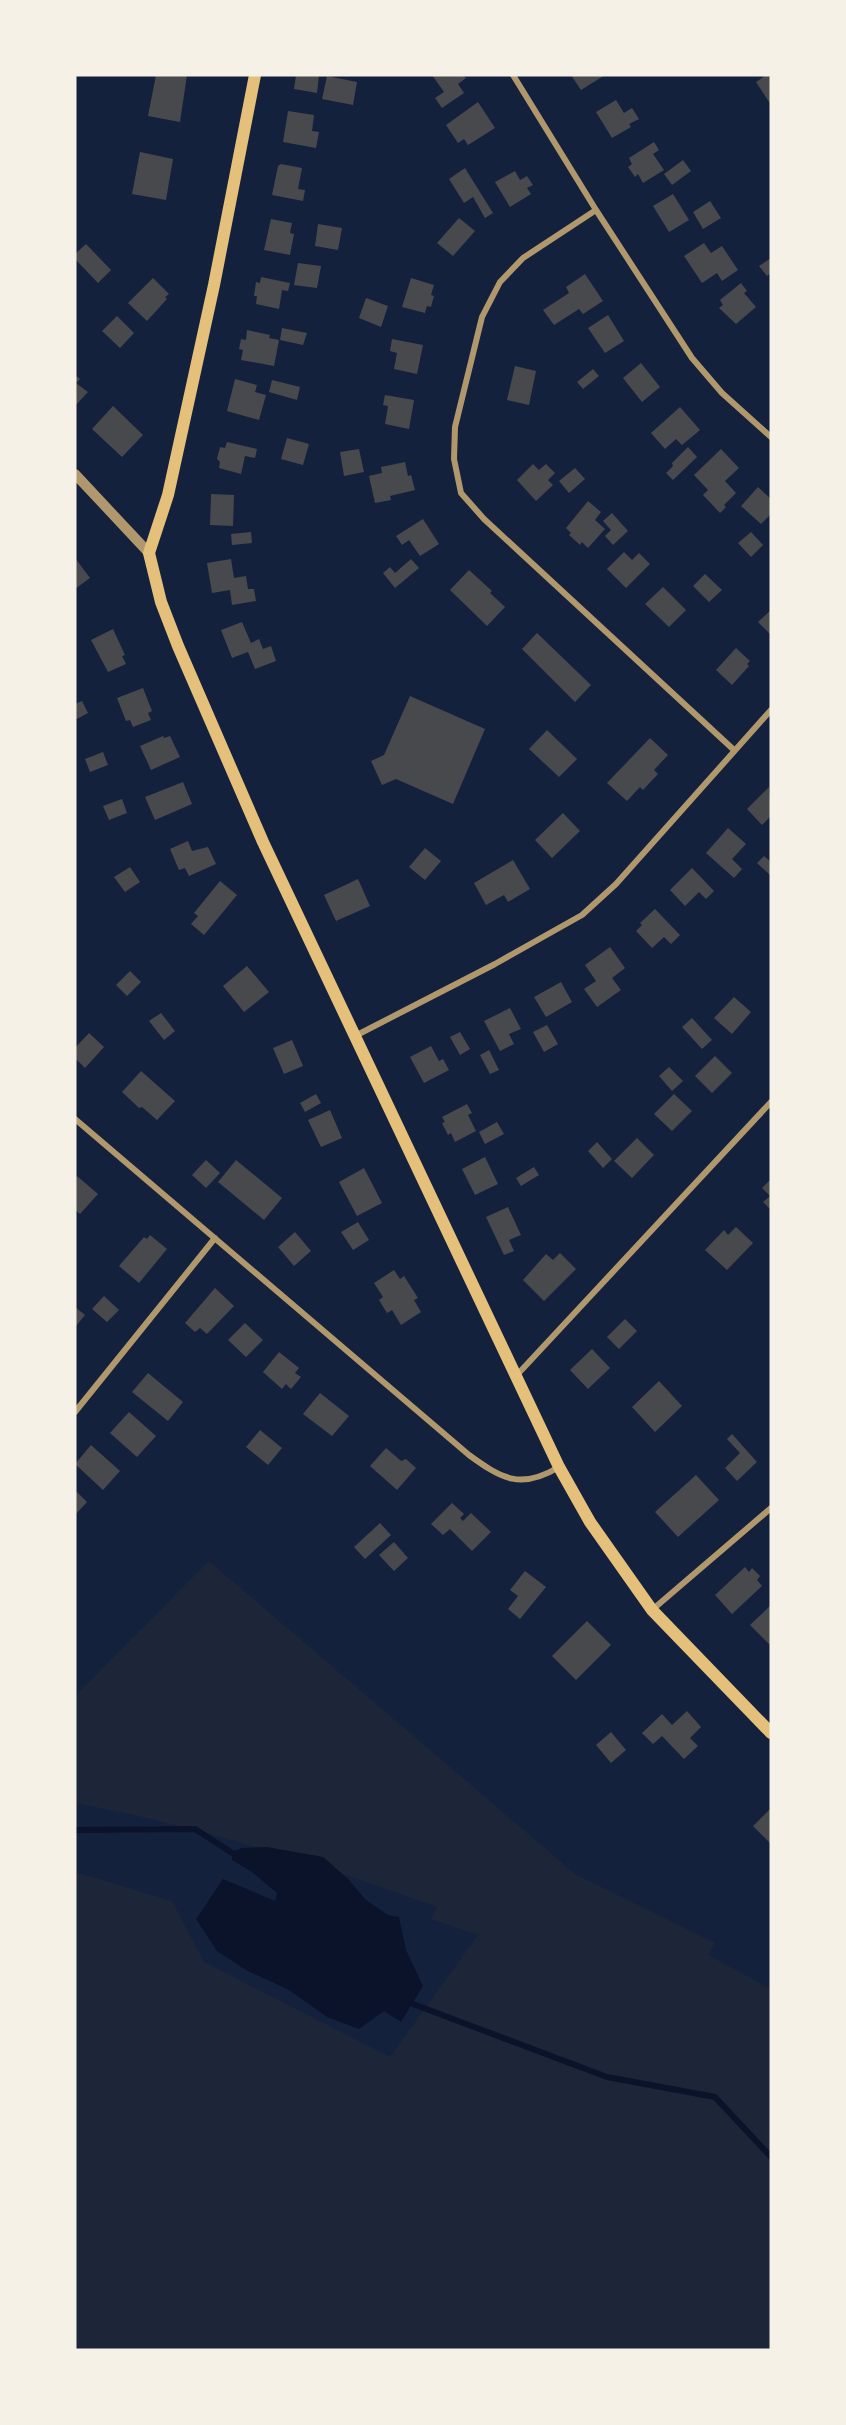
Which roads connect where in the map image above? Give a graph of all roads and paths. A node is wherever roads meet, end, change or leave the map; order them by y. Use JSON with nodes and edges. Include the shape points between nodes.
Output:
{"nodes":[{"id":1,"x":255,"y":75,"type":"edge"},
{"id":2,"x":513,"y":75,"type":"edge"},
{"id":3,"x":596,"y":210,"type":"junction"},
{"id":4,"x":771,"y":437,"type":"edge"},
{"id":5,"x":75,"y":474,"type":"edge"},
{"id":6,"x":149,"y":553,"type":"junction"},
{"id":7,"x":771,"y":710,"type":"edge"},
{"id":8,"x":734,"y":750,"type":"junction"},
{"id":9,"x":355,"y":1036,"type":"junction"},
{"id":10,"x":771,"y":1102,"type":"edge"},
{"id":11,"x":75,"y":1119,"type":"edge"},
{"id":12,"x":215,"y":1238,"type":"junction"},
{"id":13,"x":516,"y":1377,"type":"junction"},
{"id":14,"x":75,"y":1412,"type":"edge"},
{"id":15,"x":559,"y":1467,"type":"junction"},
{"id":16,"x":771,"y":1508,"type":"edge"},
{"id":17,"x":652,"y":1610,"type":"junction"},
{"id":18,"x":771,"y":1733,"type":"edge"}],
"edges":[{"from":1,"to":6,"type":"main road","via":[[168,495]]},
{"from":2,"to":3,"type":"street"},
{"from":3,"to":4,"type":"street","via":[[692,358],[722,393]]},
{"from":3,"to":8,"type":"street","via":[[523,258],[500,282],[482,317],[455,427],[454,459],[461,493],[484,519]]},
{"from":5,"to":6,"type":"street"},
{"from":6,"to":9,"type":"main road","via":[[161,602],[183,657],[263,842]]},
{"from":7,"to":8,"type":"street"},
{"from":8,"to":9,"type":"street","via":[[616,884],[582,915]]},
{"from":9,"to":13,"type":"main road"},
{"from":10,"to":13,"type":"street"},
{"from":11,"to":12,"type":"street"},
{"from":12,"to":14,"type":"street"},
{"from":12,"to":15,"type":"street","via":[[493,1472],[518,1480],[542,1477]]},
{"from":13,"to":15,"type":"main road"},
{"from":15,"to":17,"type":"main road","via":[[590,1522]]},
{"from":16,"to":17,"type":"street"},
{"from":17,"to":18,"type":"main road"}]}
